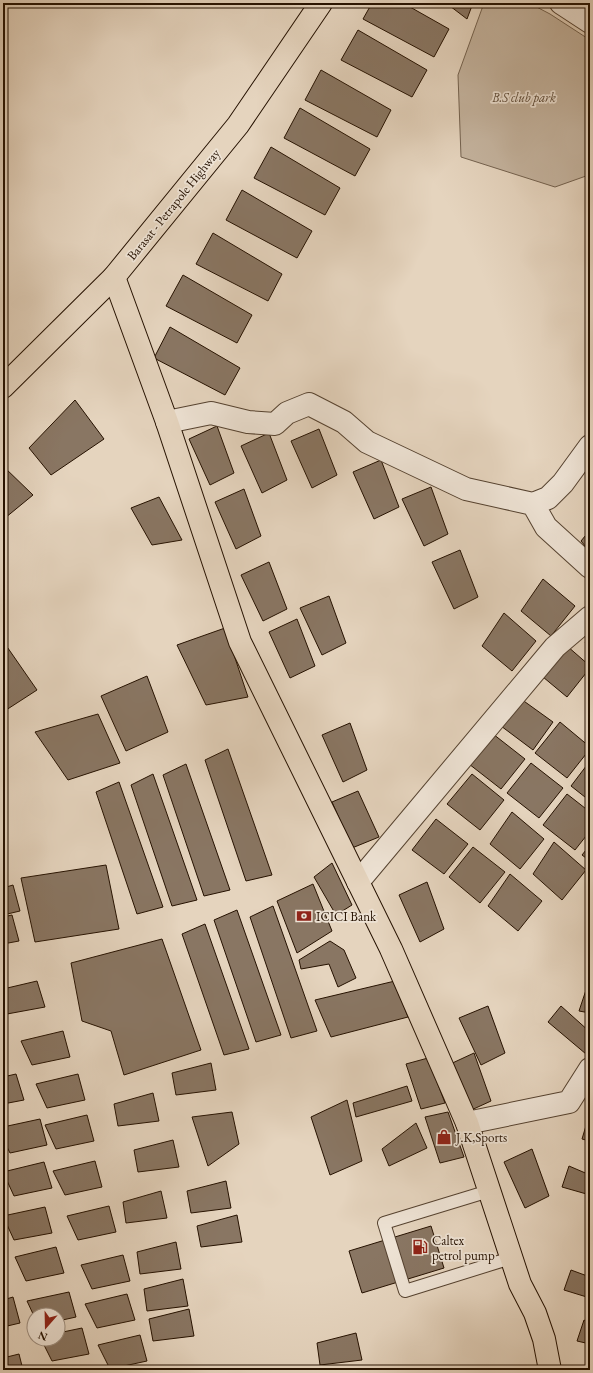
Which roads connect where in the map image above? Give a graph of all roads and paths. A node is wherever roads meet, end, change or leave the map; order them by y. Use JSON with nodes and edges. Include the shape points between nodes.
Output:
{"nodes":[{"id":1,"x":321,"y":3,"type":"edge"},
{"id":2,"x":560,"y":3,"type":"edge"},
{"id":3,"x":590,"y":22,"type":"edge"},
{"id":4,"x":114,"y":277,"type":"junction"},
{"id":5,"x":3,"y":387,"type":"edge"},
{"id":6,"x":167,"y":422,"type":"junction"},
{"id":7,"x":590,"y":446,"type":"edge"},
{"id":8,"x":533,"y":504,"type":"junction"},
{"id":9,"x":590,"y":566,"type":"edge"},
{"id":10,"x":590,"y":617,"type":"edge"},
{"id":11,"x":358,"y":882,"type":"junction"},
{"id":12,"x":590,"y":1069,"type":"edge"},
{"id":13,"x":466,"y":1123,"type":"junction"},
{"id":14,"x":489,"y":1191,"type":"junction"},
{"id":15,"x":511,"y":1258,"type":"junction"},
{"id":16,"x":550,"y":1370,"type":"edge"}],
"edges":[{"from":1,"to":4,"type":"main road","name":"Barasat - Petrapole Highway","via":[[238,125]]},
{"from":2,"to":3,"type":"street"},
{"from":4,"to":5,"type":"main road","name":"Barasat - Petrapole Highway"},
{"from":4,"to":6,"type":"main road"},
{"from":6,"to":8,"type":"street","via":[[211,413],[248,422],[275,424],[287,413],[309,404],[344,422],[368,442],[466,489]]},
{"from":6,"to":11,"type":"main road","via":[[240,642]]},
{"from":7,"to":8,"type":"street","via":[[563,483],[548,498]]},
{"from":8,"to":9,"type":"street","via":[[546,527]]},
{"from":10,"to":11,"type":"street","via":[[555,647]]},
{"from":11,"to":13,"type":"main road","via":[[391,949]]},
{"from":12,"to":13,"type":"street","via":[[569,1102]]},
{"from":13,"to":14,"type":"main road"},
{"from":14,"to":15,"type":"main road"},
{"from":14,"to":15,"type":"lane","via":[[384,1224],[405,1291]]},
{"from":15,"to":16,"type":"main road","via":[[520,1284],[535,1313],[544,1339]]}]}
